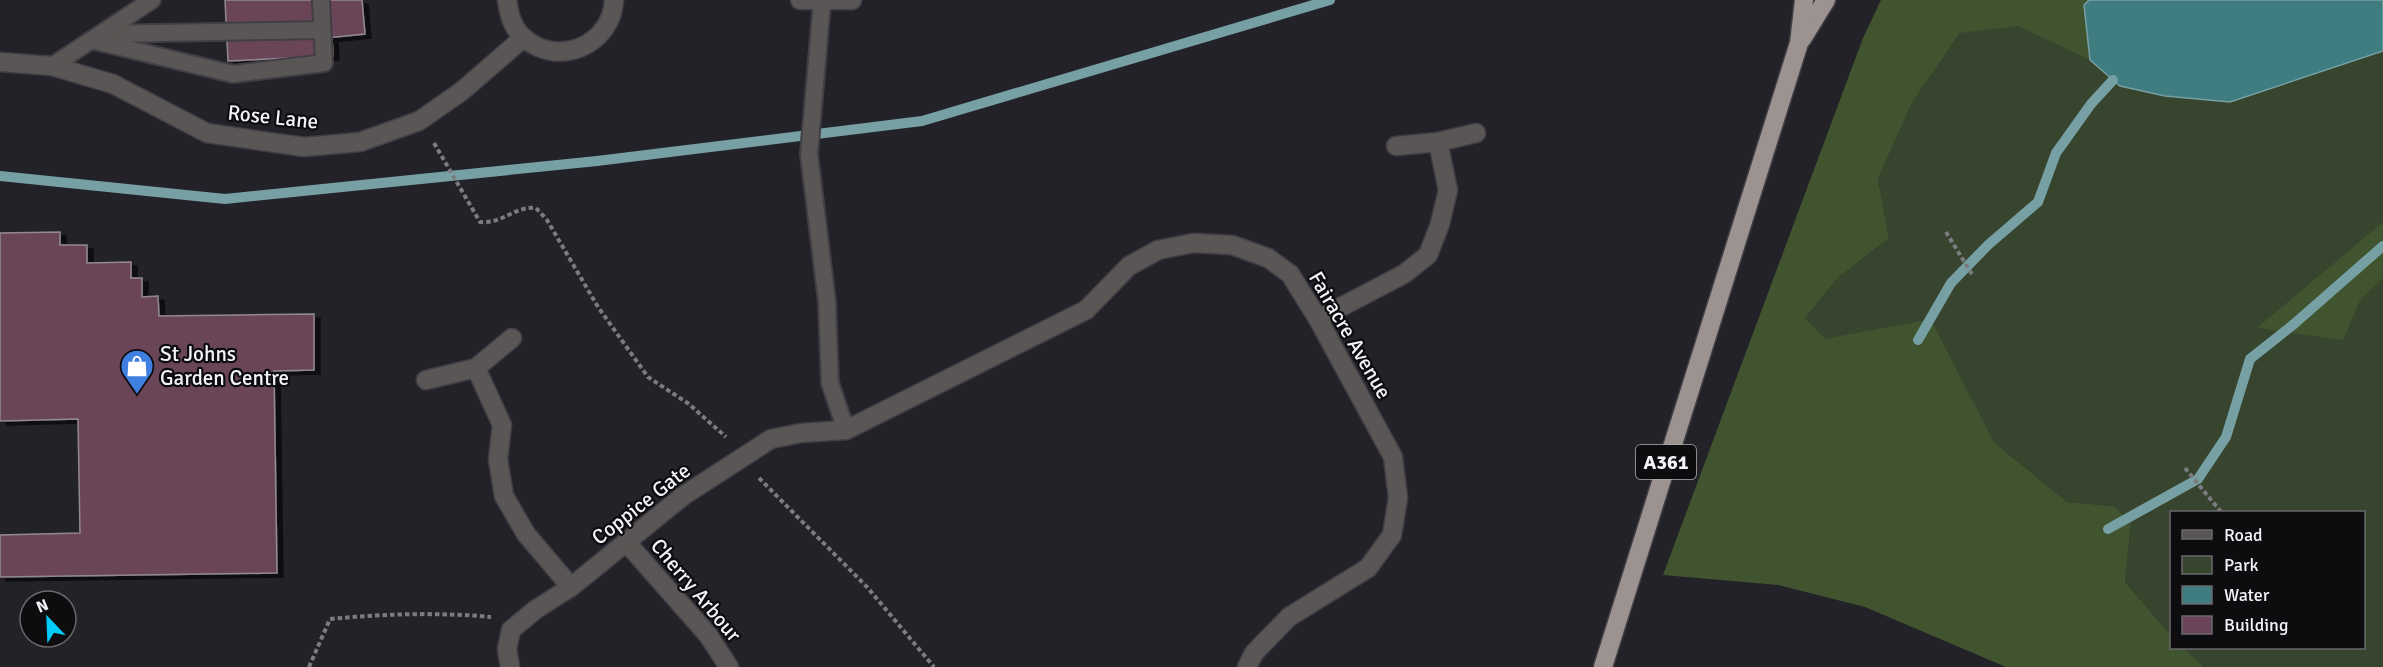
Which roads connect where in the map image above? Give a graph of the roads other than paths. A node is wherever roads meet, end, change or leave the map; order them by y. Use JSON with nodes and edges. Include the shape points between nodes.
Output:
{"nodes":[{"id":1,"x":152,"y":0,"type":"edge"},
{"id":2,"x":164,"y":0,"type":"edge"},
{"id":3,"x":321,"y":0,"type":"edge"},
{"id":4,"x":507,"y":0,"type":"edge"},
{"id":5,"x":614,"y":0,"type":"edge"},
{"id":6,"x":800,"y":0,"type":"edge"},
{"id":7,"x":852,"y":0,"type":"edge"},
{"id":8,"x":1804,"y":0,"type":"edge"},
{"id":9,"x":1826,"y":0,"type":"edge"},
{"id":10,"x":822,"y":2,"type":"junction"},
{"id":11,"x":322,"y":30,"type":"junction"},
{"id":12,"x":96,"y":37,"type":"junction"},
{"id":13,"x":523,"y":38,"type":"junction"},
{"id":14,"x":1799,"y":43,"type":"junction"},
{"id":15,"x":0,"y":62,"type":"edge"},
{"id":16,"x":52,"y":66,"type":"junction"},
{"id":17,"x":1476,"y":133,"type":"dead end"},
{"id":18,"x":1438,"y":142,"type":"junction"},
{"id":19,"x":1396,"y":146,"type":"dead end"},
{"id":20,"x":1318,"y":319,"type":"junction"},
{"id":21,"x":512,"y":338,"type":"dead end"},
{"id":22,"x":476,"y":368,"type":"junction"},
{"id":23,"x":426,"y":380,"type":"dead end"},
{"id":24,"x":846,"y":430,"type":"junction"},
{"id":25,"x":627,"y":543,"type":"junction"},
{"id":26,"x":571,"y":587,"type":"junction"},
{"id":27,"x":510,"y":667,"type":"edge"},
{"id":28,"x":729,"y":667,"type":"edge"},
{"id":29,"x":1247,"y":667,"type":"edge"},
{"id":30,"x":1603,"y":667,"type":"edge"}],
"edges":[{"from":1,"to":2,"type":"lane"},
{"from":1,"to":12,"type":"lane"},
{"from":3,"to":11,"type":"lane"},
{"from":4,"to":13,"type":"street","via":[[511,20]]},
{"from":5,"to":13,"type":"street","via":[[614,11],[606,28],[591,44],[573,52],[546,51]]},
{"from":6,"to":10,"type":"street"},
{"from":7,"to":10,"type":"street"},
{"from":8,"to":14,"type":"highway","number":"A361"},
{"from":9,"to":14,"type":"highway","number":"A361"},
{"from":10,"to":24,"type":"lane","via":[[809,154],[827,302],[830,383]]},
{"from":11,"to":12,"type":"lane"},
{"from":11,"to":12,"type":"lane","via":[[324,63],[233,75]]},
{"from":12,"to":16,"type":"lane"},
{"from":13,"to":16,"type":"street","name":"Rose Lane","via":[[462,91],[419,121],[360,142],[304,147],[207,133],[113,84]]},
{"from":14,"to":30,"type":"highway","number":"A361"},
{"from":15,"to":16,"type":"street","name":"Rose Lane"},
{"from":17,"to":18,"type":"street"},
{"from":18,"to":19,"type":"street"},
{"from":18,"to":20,"type":"street","via":[[1448,190],[1428,255],[1404,274]]},
{"from":20,"to":24,"type":"street","name":"Fairacre Avenue","via":[[1290,274],[1268,258],[1233,245],[1193,243],[1158,250],[1129,266],[1086,310]]},
{"from":20,"to":29,"type":"street","name":"Fairacre Avenue","via":[[1393,457],[1398,498],[1392,535],[1368,568],[1289,617],[1254,653]]},
{"from":21,"to":22,"type":"street"},
{"from":22,"to":23,"type":"street"},
{"from":22,"to":26,"type":"street","via":[[502,425],[498,459],[504,496],[526,534]]},
{"from":24,"to":25,"type":"street","name":"Coppice Gate","via":[[771,439],[683,496]]},
{"from":25,"to":26,"type":"street","name":"Coppice Gate"},
{"from":25,"to":28,"type":"street","name":"Cherry Arbour","via":[[708,635]]},
{"from":26,"to":27,"type":"street","name":"Coppice Gate","via":[[511,630],[507,649]]}]}
